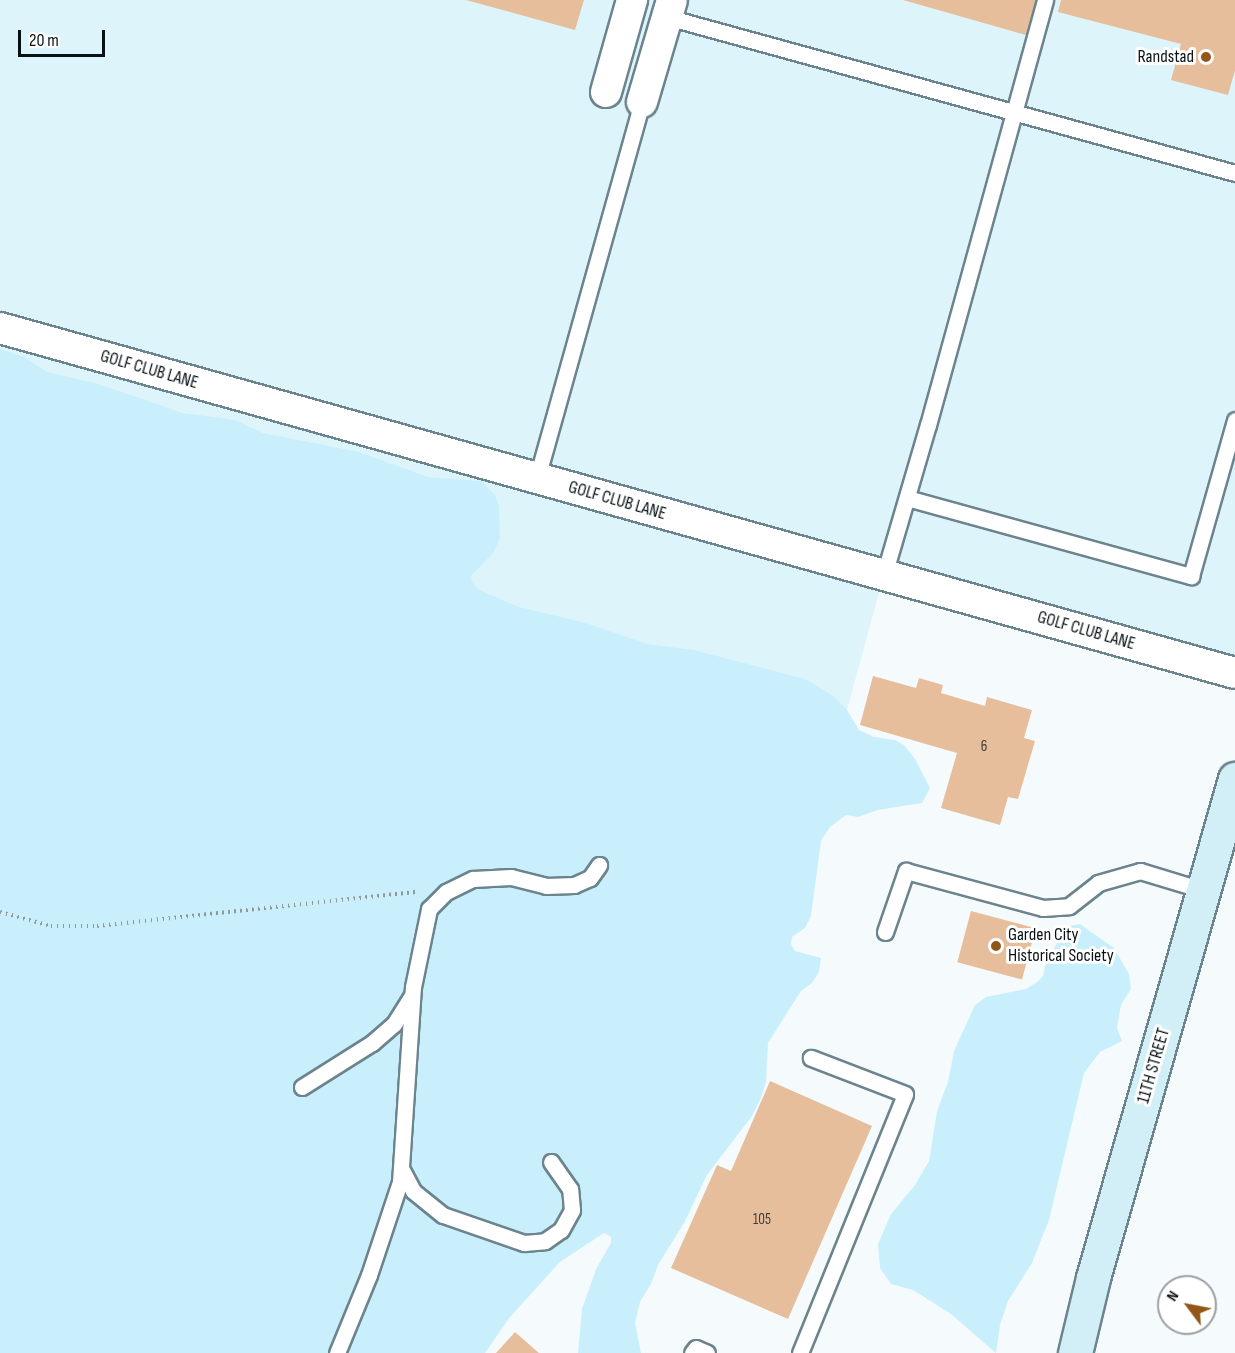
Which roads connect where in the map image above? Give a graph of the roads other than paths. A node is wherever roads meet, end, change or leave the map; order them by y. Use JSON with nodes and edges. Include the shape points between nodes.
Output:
{"nodes":[{"id":1,"x":632,"y":0,"type":"edge"},
{"id":2,"x":1045,"y":0,"type":"edge"},
{"id":3,"x":669,"y":8,"type":"edge"},
{"id":4,"x":606,"y":92,"type":"dead end"},
{"id":5,"x":642,"y":102,"type":"joint"},
{"id":6,"x":1014,"y":113,"type":"junction"},
{"id":7,"x":1235,"y":173,"type":"edge"},
{"id":8,"x":0,"y":328,"type":"edge"},
{"id":9,"x":1235,"y":420,"type":"edge"},
{"id":10,"x":537,"y":478,"type":"junction"},
{"id":11,"x":907,"y":498,"type":"junction"},
{"id":12,"x":884,"y":575,"type":"junction"},
{"id":13,"x":1235,"y":673,"type":"edge"},
{"id":14,"x":1235,"y":779,"type":"edge"},
{"id":15,"x":599,"y":865,"type":"dead end"},
{"id":16,"x":1203,"y":890,"type":"junction"},
{"id":17,"x":885,"y":932,"type":"dead end"},
{"id":18,"x":412,"y":995,"type":"junction"},
{"id":19,"x":811,"y":1058,"type":"dead end"},
{"id":20,"x":302,"y":1087,"type":"dead end"},
{"id":21,"x":551,"y":1162,"type":"dead end"},
{"id":22,"x":401,"y":1168,"type":"junction"},
{"id":23,"x":337,"y":1353,"type":"edge"},
{"id":24,"x":692,"y":1353,"type":"edge"},
{"id":25,"x":707,"y":1353,"type":"edge"},
{"id":26,"x":800,"y":1353,"type":"edge"},
{"id":27,"x":1075,"y":1353,"type":"edge"}],
"edges":[{"from":1,"to":4,"type":"street"},
{"from":2,"to":6,"type":"lane"},
{"from":3,"to":5,"type":"street"},
{"from":3,"to":6,"type":"lane"},
{"from":5,"to":10,"type":"lane"},
{"from":6,"to":7,"type":"lane"},
{"from":6,"to":11,"type":"lane"},
{"from":8,"to":10,"type":"street","name":"GOLF CLUB LANE"},
{"from":9,"to":11,"type":"lane","via":[[1191,576]]},
{"from":10,"to":12,"type":"street","name":"GOLF CLUB LANE"},
{"from":11,"to":12,"type":"lane"},
{"from":12,"to":13,"type":"street","name":"GOLF CLUB LANE"},
{"from":14,"to":16,"type":"main road","name":"11TH STREET"},
{"from":15,"to":18,"type":"lane","via":[[590,878],[574,885],[546,886],[511,876],[473,879],[446,892],[429,909]]},
{"from":16,"to":17,"type":"lane","via":[[1140,871],[1098,883],[1069,906],[1042,908],[906,871]]},
{"from":16,"to":27,"type":"main road","name":"11TH STREET"},
{"from":18,"to":20,"type":"lane","via":[[394,1024],[372,1043]]},
{"from":18,"to":22,"type":"lane"},
{"from":19,"to":26,"type":"lane","via":[[905,1094]]},
{"from":21,"to":22,"type":"lane","via":[[570,1189],[572,1210],[561,1230],[545,1241],[524,1243],[443,1215],[414,1191]]},
{"from":22,"to":23,"type":"lane","via":[[400,1182],[369,1275]]},
{"from":24,"to":25,"type":"lane","via":[[696,1348]]}]}
